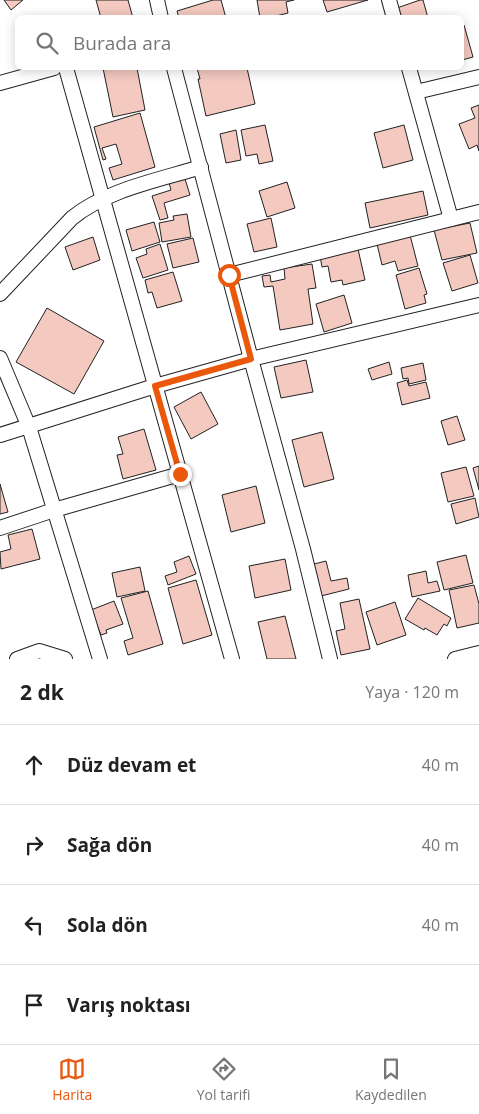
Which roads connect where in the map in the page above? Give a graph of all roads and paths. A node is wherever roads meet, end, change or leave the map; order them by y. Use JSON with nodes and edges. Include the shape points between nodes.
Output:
{"nodes":[{"id":1,"x":156,"y":0,"type":"edge"},
{"id":2,"x":389,"y":0,"type":"edge"},
{"id":3,"x":160,"y":15,"type":"edge"},
{"id":4,"x":393,"y":15,"type":"edge"},
{"id":5,"x":47,"y":70,"type":"edge"},
{"id":6,"x":67,"y":70,"type":"edge"},
{"id":7,"x":175,"y":70,"type":"edge"},
{"id":8,"x":410,"y":70,"type":"edge"},
{"id":9,"x":479,"y":77,"type":"edge"},
{"id":10,"x":0,"y":83,"type":"edge"},
{"id":11,"x":416,"y":92,"type":"junction"},
{"id":12,"x":200,"y":167,"type":"junction"},
{"id":13,"x":103,"y":198,"type":"junction"},
{"id":14,"x":479,"y":212,"type":"edge"},
{"id":15,"x":451,"y":219,"type":"junction"},
{"id":16,"x":229,"y":275,"type":"junction"},
{"id":17,"x":0,"y":294,"type":"edge"},
{"id":18,"x":479,"y":305,"type":"edge"},
{"id":19,"x":0,"y":358,"type":"edge"},
{"id":20,"x":251,"y":359,"type":"junction"},
{"id":21,"x":155,"y":386,"type":"junction"},
{"id":22,"x":29,"y":427,"type":"junction"},
{"id":23,"x":0,"y":435,"type":"edge"},
{"id":24,"x":180,"y":474,"type":"junction"},
{"id":25,"x":54,"y":510,"type":"junction"},
{"id":26,"x":0,"y":528,"type":"edge"},
{"id":27,"x":479,"y":653,"type":"edge"},
{"id":28,"x":18,"y":659,"type":"edge"},
{"id":29,"x":65,"y":659,"type":"edge"},
{"id":30,"x":100,"y":659,"type":"edge"},
{"id":31,"x":232,"y":659,"type":"edge"},
{"id":32,"x":330,"y":659,"type":"edge"},
{"id":33,"x":455,"y":659,"type":"edge"}],
"edges":[{"from":1,"to":3,"type":"street"},
{"from":2,"to":4,"type":"street"},
{"from":5,"to":10,"type":"street"},
{"from":6,"to":13,"type":"street"},
{"from":7,"to":12,"type":"street"},
{"from":8,"to":11,"type":"street"},
{"from":9,"to":11,"type":"street"},
{"from":11,"to":15,"type":"street"},
{"from":12,"to":13,"type":"street"},
{"from":12,"to":16,"type":"street"},
{"from":13,"to":17,"type":"street","via":[[72,218]]},
{"from":13,"to":21,"type":"street"},
{"from":14,"to":15,"type":"street"},
{"from":15,"to":16,"type":"street"},
{"from":16,"to":20,"type":"street"},
{"from":18,"to":20,"type":"street"},
{"from":19,"to":22,"type":"street"},
{"from":20,"to":21,"type":"street"},
{"from":20,"to":32,"type":"street"},
{"from":21,"to":22,"type":"street"},
{"from":21,"to":24,"type":"street"},
{"from":22,"to":23,"type":"street"},
{"from":22,"to":25,"type":"street"},
{"from":24,"to":25,"type":"street"},
{"from":24,"to":31,"type":"street"},
{"from":25,"to":26,"type":"street"},
{"from":25,"to":30,"type":"street"},
{"from":27,"to":33,"type":"street"},
{"from":28,"to":29,"type":"street","via":[[39,651]]}]}
